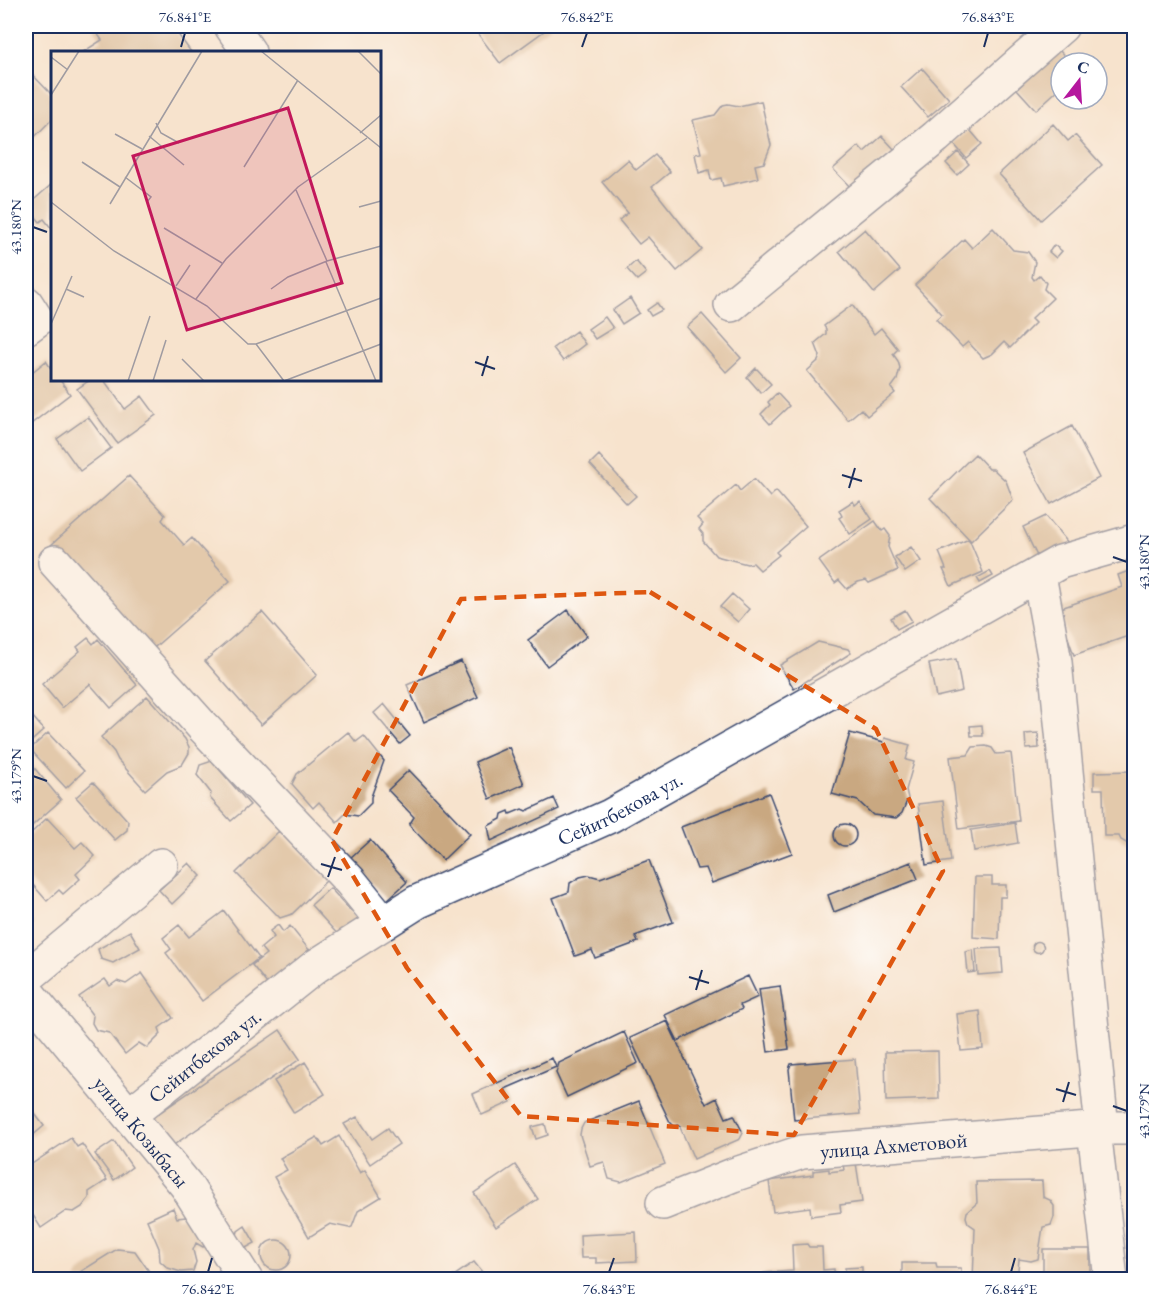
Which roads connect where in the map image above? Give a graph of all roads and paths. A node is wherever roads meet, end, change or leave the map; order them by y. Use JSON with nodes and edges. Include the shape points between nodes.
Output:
{"nodes":[{"id":1,"x":231,"y":26,"type":"edge"},
{"id":2,"x":1062,"y":26,"type":"edge"},
{"id":3,"x":248,"y":51,"type":"edge"},
{"id":4,"x":26,"y":303,"type":"edge"},
{"id":5,"x":731,"y":305,"type":"dead end"},
{"id":6,"x":26,"y":328,"type":"edge"},
{"id":7,"x":1134,"y":541,"type":"edge"},
{"id":8,"x":55,"y":562,"type":"dead end"},
{"id":9,"x":1039,"y":575,"type":"junction"},
{"id":10,"x":161,"y":865,"type":"dead end"},
{"id":11,"x":384,"y":923,"type":"junction"},
{"id":12,"x":26,"y":978,"type":"edge"},
{"id":13,"x":26,"y":991,"type":"edge"},
{"id":14,"x":129,"y":1115,"type":"junction"},
{"id":15,"x":1098,"y":1128,"type":"junction"},
{"id":16,"x":1134,"y":1128,"type":"edge"},
{"id":17,"x":663,"y":1203,"type":"dead end"},
{"id":18,"x":246,"y":1280,"type":"edge"},
{"id":19,"x":1111,"y":1280,"type":"edge"}],
"edges":[{"from":1,"to":3,"type":"street"},
{"from":2,"to":5,"type":"street","via":[[936,137]]},
{"from":4,"to":6,"type":"street","via":[[38,320]]},
{"from":7,"to":9,"type":"street","name":"Сейитбекова ул.","via":[[1060,562]]},
{"from":8,"to":11,"type":"street","via":[[203,727],[350,881]]},
{"from":9,"to":11,"type":"street","name":"Сейитбекова ул.","via":[[610,816],[417,902]]},
{"from":9,"to":15,"type":"street","via":[[1055,662]]},
{"from":10,"to":12,"type":"street"},
{"from":11,"to":14,"type":"street","name":"Сейитбекова ул.","via":[[316,966]]},
{"from":13,"to":14,"type":"street","name":"улица Козыбасы"},
{"from":14,"to":18,"type":"street","name":"улица Козыбасы","via":[[186,1185]]},
{"from":15,"to":16,"type":"street","name":"улица Ахметовой"},
{"from":15,"to":17,"type":"street","name":"улица Ахметовой","via":[[802,1152]]},
{"from":15,"to":19,"type":"street"}]}
